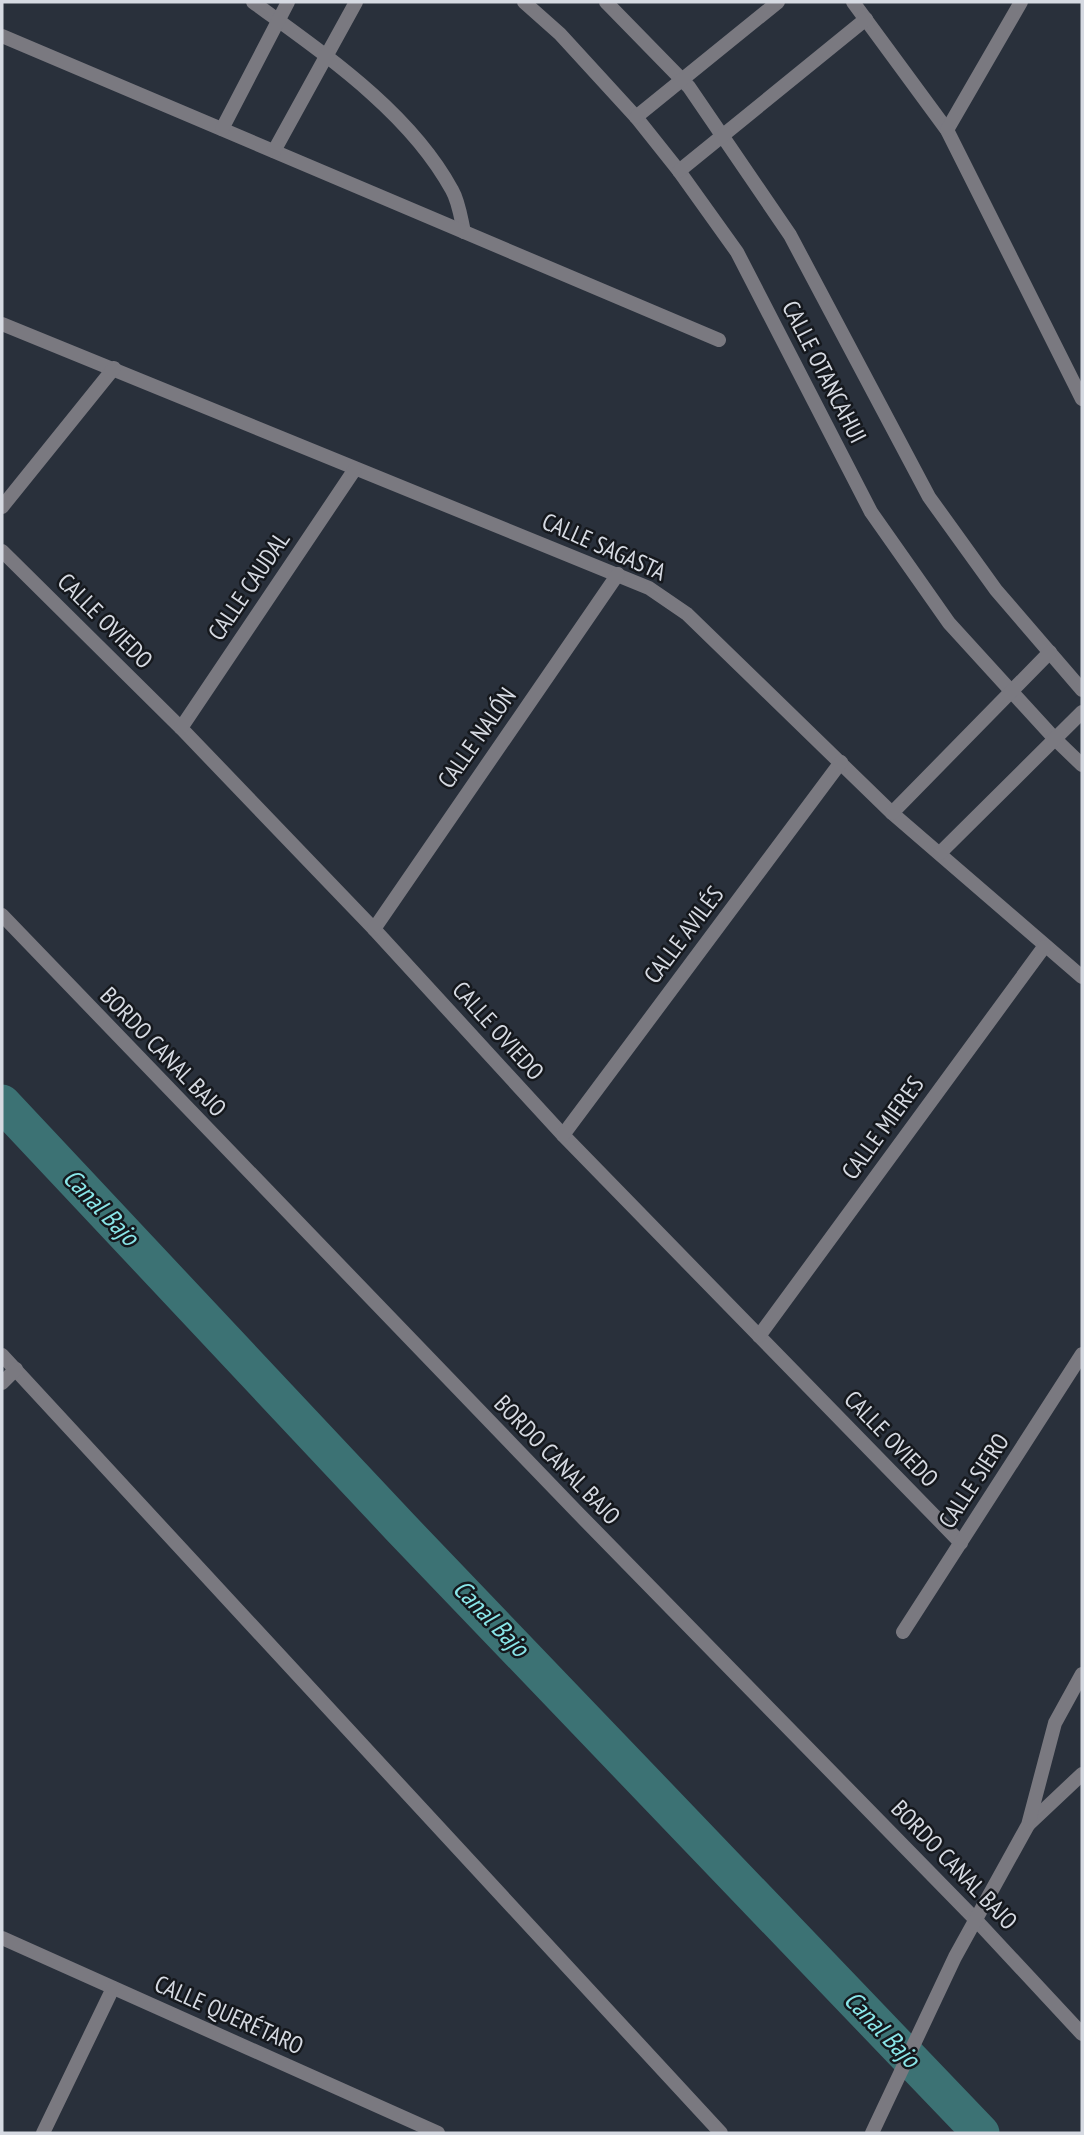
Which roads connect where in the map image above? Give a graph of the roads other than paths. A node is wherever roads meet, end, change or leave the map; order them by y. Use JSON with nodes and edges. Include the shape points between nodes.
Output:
{"nodes":[{"id":1,"x":253,"y":2,"type":"edge"},
{"id":2,"x":288,"y":2,"type":"edge"},
{"id":3,"x":356,"y":2,"type":"edge"},
{"id":4,"x":524,"y":2,"type":"edge"},
{"id":5,"x":606,"y":2,"type":"edge"},
{"id":6,"x":778,"y":2,"type":"edge"},
{"id":7,"x":853,"y":2,"type":"edge"},
{"id":8,"x":1021,"y":2,"type":"edge"},
{"id":9,"x":866,"y":19,"type":"junction"},
{"id":10,"x":278,"y":20,"type":"junction"},
{"id":11,"x":2,"y":36,"type":"edge"},
{"id":12,"x":325,"y":54,"type":"junction"},
{"id":13,"x":682,"y":80,"type":"junction"},
{"id":14,"x":636,"y":117,"type":"junction"},
{"id":15,"x":222,"y":129,"type":"junction"},
{"id":16,"x":947,"y":130,"type":"junction"},
{"id":17,"x":722,"y":136,"type":"junction"},
{"id":18,"x":274,"y":151,"type":"junction"},
{"id":19,"x":679,"y":171,"type":"junction"},
{"id":20,"x":464,"y":232,"type":"junction"},
{"id":21,"x":2,"y":324,"type":"edge"},
{"id":22,"x":719,"y":340,"type":"dead end"},
{"id":23,"x":114,"y":368,"type":"junction"},
{"id":24,"x":1082,"y":399,"type":"edge"},
{"id":25,"x":355,"y":469,"type":"junction"},
{"id":26,"x":2,"y":507,"type":"edge"},
{"id":27,"x":2,"y":551,"type":"edge"},
{"id":28,"x":618,"y":574,"type":"junction"},
{"id":29,"x":1050,"y":652,"type":"junction"},
{"id":30,"x":1082,"y":690,"type":"edge"},
{"id":31,"x":1011,"y":691,"type":"junction"},
{"id":32,"x":1082,"y":712,"type":"edge"},
{"id":33,"x":181,"y":728,"type":"junction"},
{"id":34,"x":1055,"y":739,"type":"junction"},
{"id":35,"x":841,"y":762,"type":"junction"},
{"id":36,"x":1082,"y":765,"type":"edge"},
{"id":37,"x":892,"y":813,"type":"junction"},
{"id":38,"x":940,"y":853,"type":"junction"},
{"id":39,"x":2,"y":915,"type":"edge"},
{"id":40,"x":374,"y":929,"type":"junction"},
{"id":41,"x":1044,"y":947,"type":"junction"},
{"id":42,"x":1082,"y":977,"type":"edge"},
{"id":43,"x":563,"y":1136,"type":"junction"},
{"id":44,"x":759,"y":1336,"type":"junction"},
{"id":45,"x":1082,"y":1353,"type":"edge"},
{"id":46,"x":2,"y":1355,"type":"edge"},
{"id":47,"x":16,"y":1369,"type":"junction"},
{"id":48,"x":2,"y":1383,"type":"edge"},
{"id":49,"x":961,"y":1543,"type":"junction"},
{"id":50,"x":903,"y":1632,"type":"dead end"},
{"id":51,"x":1082,"y":1674,"type":"edge"},
{"id":52,"x":1082,"y":1773,"type":"edge"},
{"id":53,"x":1028,"y":1825,"type":"junction"},
{"id":54,"x":975,"y":1919,"type":"junction"},
{"id":55,"x":2,"y":1938,"type":"edge"},
{"id":56,"x":113,"y":1988,"type":"junction"},
{"id":57,"x":1082,"y":2034,"type":"edge"},
{"id":58,"x":43,"y":2133,"type":"edge"},
{"id":59,"x":438,"y":2133,"type":"edge"},
{"id":60,"x":721,"y":2133,"type":"edge"},
{"id":61,"x":872,"y":2133,"type":"edge"}],
"edges":[{"from":1,"to":10,"type":"street"},
{"from":2,"to":10,"type":"street"},
{"from":3,"to":12,"type":"street"},
{"from":4,"to":14,"type":"street","name":"CALLE OTANCAHUI"},
{"from":5,"to":13,"type":"street","name":"CALLE OTANCAHUI"},
{"from":6,"to":13,"type":"street"},
{"from":7,"to":9,"type":"street"},
{"from":8,"to":16,"type":"street"},
{"from":9,"to":16,"type":"street"},
{"from":9,"to":17,"type":"street"},
{"from":10,"to":12,"type":"street"},
{"from":10,"to":15,"type":"street"},
{"from":11,"to":15,"type":"street"},
{"from":12,"to":18,"type":"street"},
{"from":12,"to":20,"type":"street","via":[[425,149],[454,192]]},
{"from":13,"to":14,"type":"street"},
{"from":13,"to":17,"type":"street","name":"CALLE OTANCAHUI"},
{"from":14,"to":19,"type":"street","name":"CALLE OTANCAHUI"},
{"from":15,"to":18,"type":"street"},
{"from":16,"to":24,"type":"street"},
{"from":17,"to":19,"type":"street"},
{"from":17,"to":29,"type":"street","name":"CALLE OTANCAHUI","via":[[790,235],[929,498],[996,590]]},
{"from":18,"to":20,"type":"street"},
{"from":19,"to":31,"type":"street","name":"CALLE OTANCAHUI","via":[[737,252],[871,512],[949,623]]},
{"from":20,"to":22,"type":"street"},
{"from":21,"to":23,"type":"street","name":"CALLE SAGASTA"},
{"from":23,"to":25,"type":"street","name":"CALLE SAGASTA"},
{"from":23,"to":26,"type":"street"},
{"from":25,"to":28,"type":"street","name":"CALLE SAGASTA"},
{"from":25,"to":33,"type":"street","name":"CALLE CAUDAL"},
{"from":27,"to":33,"type":"street","name":"CALLE OVIEDO"},
{"from":28,"to":35,"type":"street","name":"CALLE SAGASTA","via":[[687,614]]},
{"from":28,"to":40,"type":"street","name":"CALLE NALÓN"},
{"from":29,"to":30,"type":"street","name":"CALLE OTANCAHUI"},
{"from":29,"to":31,"type":"street"},
{"from":31,"to":34,"type":"street","name":"CALLE OTANCAHUI"},
{"from":31,"to":37,"type":"street"},
{"from":32,"to":34,"type":"street"},
{"from":33,"to":40,"type":"street","name":"CALLE OVIEDO"},
{"from":34,"to":36,"type":"street","name":"CALLE OTANCAHUI"},
{"from":34,"to":38,"type":"street"},
{"from":35,"to":37,"type":"street","name":"CALLE SAGASTA"},
{"from":35,"to":43,"type":"street","name":"CALLE AVILÉS"},
{"from":37,"to":38,"type":"street","name":"CALLE SAGASTA"},
{"from":38,"to":41,"type":"street","name":"CALLE SAGASTA"},
{"from":39,"to":54,"type":"street","name":"BORDO CANAL BAJO"},
{"from":40,"to":43,"type":"street","name":"CALLE OVIEDO"},
{"from":41,"to":42,"type":"street","name":"CALLE SAGASTA"},
{"from":41,"to":44,"type":"street","name":"CALLE MIERES"},
{"from":43,"to":44,"type":"street","name":"CALLE OVIEDO"},
{"from":44,"to":49,"type":"street","name":"CALLE OVIEDO"},
{"from":45,"to":49,"type":"street","name":"CALLE SIERO"},
{"from":46,"to":47,"type":"street"},
{"from":47,"to":48,"type":"street"},
{"from":47,"to":60,"type":"street"},
{"from":49,"to":50,"type":"street","name":"CALLE SIERO"},
{"from":51,"to":53,"type":"street","via":[[1055,1723]]},
{"from":52,"to":53,"type":"street"},
{"from":53,"to":54,"type":"street"},
{"from":54,"to":57,"type":"street","name":"BORDO CANAL BAJO"},
{"from":54,"to":61,"type":"street"},
{"from":55,"to":56,"type":"street","name":"CALLE QUERÉTARO"},
{"from":56,"to":58,"type":"street"},
{"from":56,"to":59,"type":"street","name":"CALLE QUERÉTARO"}]}
